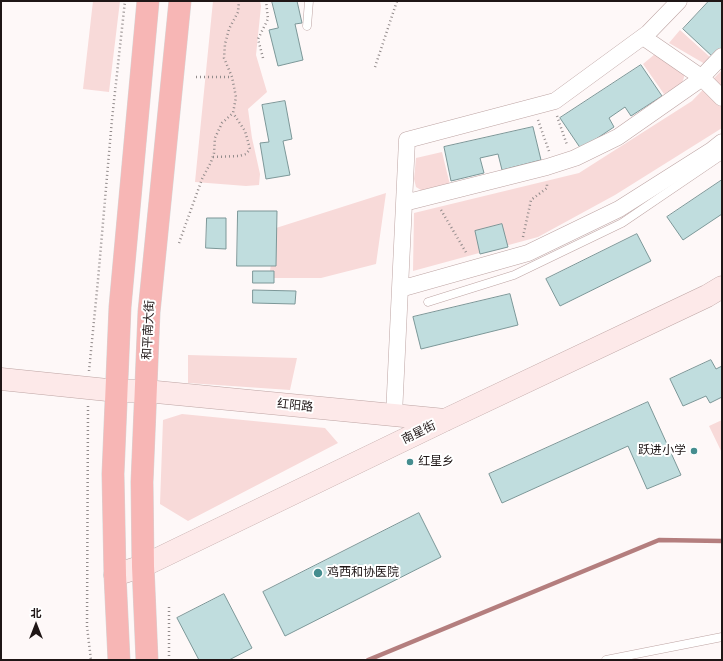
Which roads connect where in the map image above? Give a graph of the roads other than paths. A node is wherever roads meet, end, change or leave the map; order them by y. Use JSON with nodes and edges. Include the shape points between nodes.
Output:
{"nodes":[{"id":1,"x":148,"y":1,"type":"edge"},
{"id":2,"x":180,"y":1,"type":"edge"},
{"id":3,"x":309,"y":1,"type":"edge"},
{"id":4,"x":679,"y":1,"type":"edge"},
{"id":5,"x":307,"y":26,"type":"dead end"},
{"id":6,"x":643,"y":37,"type":"junction"},
{"id":7,"x":722,"y":56,"type":"edge"},
{"id":8,"x":701,"y":78,"type":"junction"},
{"id":9,"x":722,"y":98,"type":"edge"},
{"id":10,"x":722,"y":142,"type":"edge"},
{"id":11,"x":722,"y":155,"type":"edge"},
{"id":12,"x":404,"y":204,"type":"junction"},
{"id":13,"x":722,"y":287,"type":"edge"},
{"id":14,"x":400,"y":289,"type":"junction"},
{"id":15,"x":428,"y":302,"type":"dead end"},
{"id":16,"x":1,"y":379,"type":"edge"},
{"id":17,"x":117,"y":391,"type":"junction"},
{"id":18,"x":146,"y":391,"type":"junction"},
{"id":19,"x":394,"y":415,"type":"junction"},
{"id":20,"x":444,"y":420,"type":"junction"},
{"id":21,"x":143,"y":566,"type":"junction"},
{"id":22,"x":115,"y":575,"type":"junction"},
{"id":23,"x":722,"y":637,"type":"edge"},
{"id":24,"x":119,"y":660,"type":"edge"},
{"id":25,"x":147,"y":660,"type":"edge"},
{"id":26,"x":606,"y":660,"type":"edge"}],
"edges":[{"from":1,"to":17,"type":"highway","via":[[120,307]]},
{"from":2,"to":18,"type":"highway","name":"和平南大街","via":[[149,312]]},
{"from":3,"to":5,"type":"lane"},
{"from":4,"to":6,"type":"street"},
{"from":6,"to":8,"type":"street"},
{"from":6,"to":12,"type":"street","via":[[555,101],[407,140]]},
{"from":7,"to":8,"type":"street"},
{"from":8,"to":9,"type":"street"},
{"from":8,"to":12,"type":"street","via":[[618,137],[571,159]]},
{"from":10,"to":14,"type":"street","via":[[619,209],[528,252]]},
{"from":11,"to":15,"type":"lane","via":[[622,222],[514,276]]},
{"from":12,"to":14,"type":"street"},
{"from":13,"to":20,"type":"street","name":"南星街"},
{"from":14,"to":19,"type":"street"},
{"from":16,"to":17,"type":"street"},
{"from":17,"to":18,"type":"street","name":"红阳路"},
{"from":17,"to":22,"type":"highway","via":[[113,474]]},
{"from":18,"to":19,"type":"street","name":"红阳路"},
{"from":18,"to":21,"type":"highway","name":"和平南大街","via":[[142,482]]},
{"from":19,"to":20,"type":"street","name":"红阳路"},
{"from":20,"to":21,"type":"street","name":"南星街"},
{"from":21,"to":22,"type":"street","name":"南星街"},
{"from":21,"to":25,"type":"highway","name":"和平南大街"},
{"from":22,"to":24,"type":"highway"},
{"from":23,"to":26,"type":"lane"}]}
